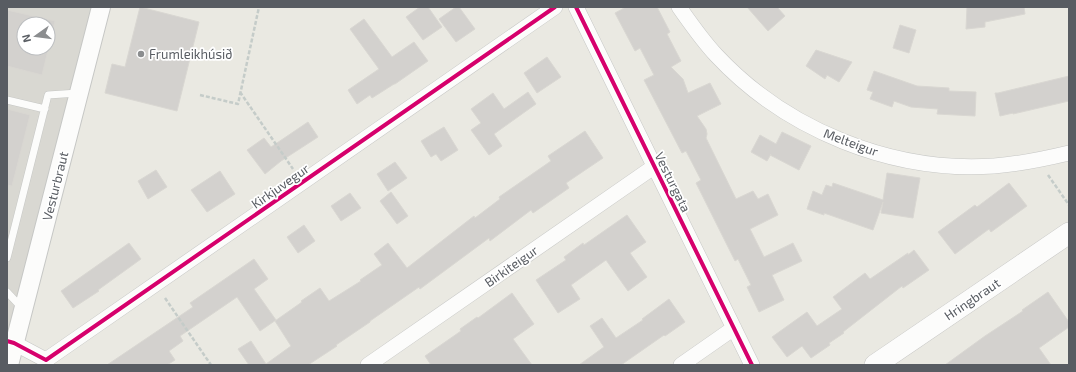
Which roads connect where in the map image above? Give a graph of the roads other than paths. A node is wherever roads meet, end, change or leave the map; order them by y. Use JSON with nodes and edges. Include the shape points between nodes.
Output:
{"nodes":[{"id":1,"x":101,"y":7,"type":"edge"},
{"id":2,"x":555,"y":7,"type":"edge"},
{"id":3,"x":576,"y":7,"type":"edge"},
{"id":4,"x":679,"y":7,"type":"edge"},
{"id":5,"x":79,"y":92,"type":"junction"},
{"id":6,"x":7,"y":100,"type":"edge"},
{"id":7,"x":45,"y":109,"type":"junction"},
{"id":8,"x":1069,"y":153,"type":"edge"},
{"id":9,"x":655,"y":166,"type":"junction"},
{"id":10,"x":1069,"y":233,"type":"edge"},
{"id":11,"x":7,"y":258,"type":"edge"},
{"id":12,"x":7,"y":292,"type":"edge"},
{"id":13,"x":23,"y":310,"type":"junction"},
{"id":14,"x":734,"y":328,"type":"junction"},
{"id":15,"x":11,"y":342,"type":"edge"},
{"id":16,"x":9,"y":365,"type":"edge"},
{"id":17,"x":368,"y":365,"type":"edge"},
{"id":18,"x":681,"y":365,"type":"edge"},
{"id":19,"x":752,"y":365,"type":"edge"},
{"id":20,"x":875,"y":365,"type":"edge"}],
"edges":[{"from":1,"to":5,"type":"street","name":"Vesturbraut"},
{"from":2,"to":15,"type":"street","name":"Kirkjuvegur","via":[[46,360]]},
{"from":3,"to":9,"type":"street","name":"Vesturgata"},
{"from":4,"to":8,"type":"street","name":"Melteigur","via":[[716,55],[762,96],[815,129],[843,141],[902,159],[963,166],[994,166]]},
{"from":5,"to":7,"type":"lane","via":[[48,95]]},
{"from":5,"to":13,"type":"street","name":"Vesturbraut"},
{"from":6,"to":7,"type":"lane"},
{"from":7,"to":11,"type":"lane"},
{"from":9,"to":14,"type":"street","name":"Vesturgata"},
{"from":9,"to":17,"type":"street","name":"Birkiteigur"},
{"from":10,"to":20,"type":"main road","name":"Hringbraut"},
{"from":12,"to":13,"type":"lane"},
{"from":13,"to":15,"type":"street","name":"Vesturbraut"},
{"from":14,"to":18,"type":"street"},
{"from":14,"to":19,"type":"street","name":"Vesturgata"},
{"from":15,"to":16,"type":"street","name":"Vesturbraut"}]}
